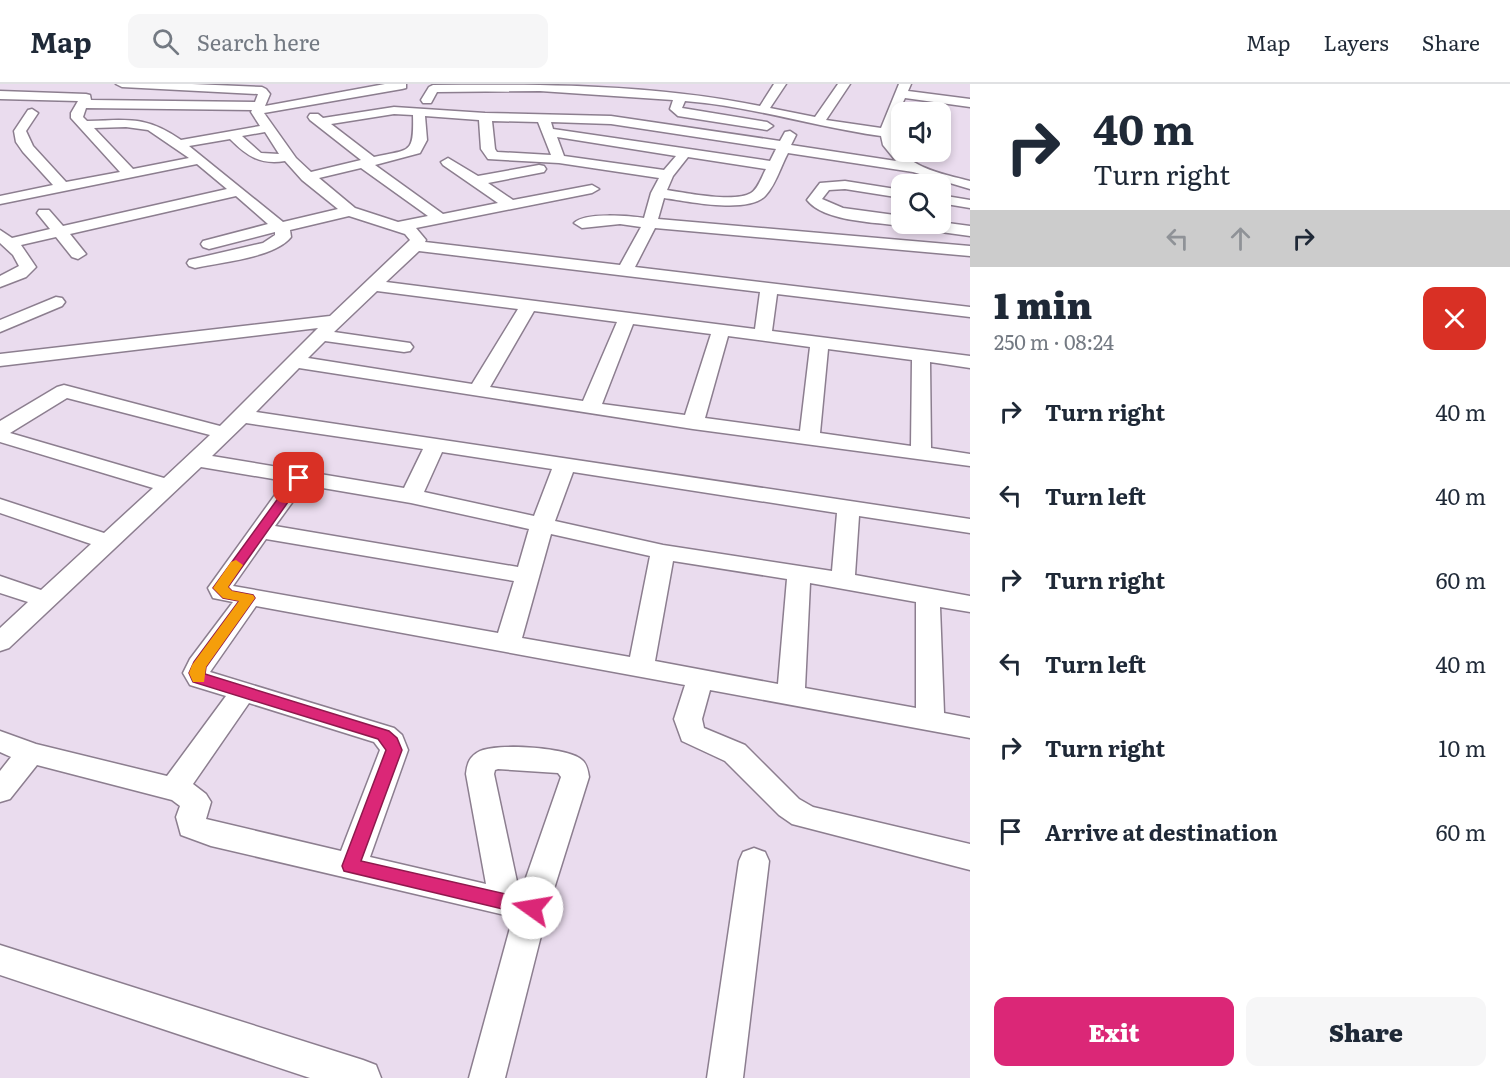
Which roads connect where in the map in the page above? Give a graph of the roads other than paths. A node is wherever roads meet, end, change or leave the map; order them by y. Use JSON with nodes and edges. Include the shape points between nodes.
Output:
{"nodes":[{"id":1,"x":122,"y":84,"type":"edge"},
{"id":2,"x":780,"y":84,"type":"edge"},
{"id":3,"x":844,"y":84,"type":"edge"},
{"id":4,"x":539,"y":86,"type":"edge"},
{"id":5,"x":484,"y":87,"type":"junction"},
{"id":6,"x":410,"y":88,"type":"edge"},
{"id":7,"x":717,"y":88,"type":"dead end"},
{"id":8,"x":903,"y":89,"type":"edge"},
{"id":9,"x":627,"y":94,"type":"junction"},
{"id":10,"x":0,"y":95,"type":"edge"},
{"id":11,"x":345,"y":96,"type":"junction"},
{"id":12,"x":680,"y":97,"type":"junction"},
{"id":13,"x":710,"y":99,"type":"junction"},
{"id":14,"x":258,"y":102,"type":"junction"},
{"id":15,"x":970,"y":103,"type":"edge"},
{"id":16,"x":139,"y":104,"type":"junction"},
{"id":17,"x":479,"y":104,"type":"dead end"},
{"id":18,"x":763,"y":110,"type":"junction"},
{"id":19,"x":419,"y":112,"type":"junction"},
{"id":20,"x":77,"y":113,"type":"junction"},
{"id":21,"x":485,"y":117,"type":"junction"},
{"id":22,"x":544,"y":118,"type":"junction"},
{"id":23,"x":611,"y":120,"type":"junction"},
{"id":24,"x":8,"y":122,"type":"dead end"},
{"id":25,"x":818,"y":122,"type":"junction"},
{"id":26,"x":123,"y":124,"type":"junction"},
{"id":27,"x":796,"y":124,"type":"junction"},
{"id":28,"x":891,"y":126,"type":"edge"},
{"id":29,"x":268,"y":128,"type":"junction"},
{"id":30,"x":548,"y":132,"type":"junction"},
{"id":31,"x":887,"y":133,"type":"junction"},
{"id":32,"x":233,"y":134,"type":"junction"},
{"id":33,"x":178,"y":144,"type":"junction"},
{"id":34,"x":783,"y":147,"type":"junction"},
{"id":35,"x":685,"y":153,"type":"junction"},
{"id":36,"x":288,"y":157,"type":"junction"},
{"id":37,"x":559,"y":159,"type":"junction"},
{"id":38,"x":198,"y":160,"type":"junction"},
{"id":39,"x":448,"y":162,"type":"dead end"},
{"id":40,"x":368,"y":163,"type":"junction"},
{"id":41,"x":774,"y":166,"type":"junction"},
{"id":42,"x":539,"y":169,"type":"dead end"},
{"id":43,"x":916,"y":169,"type":"junction"},
{"id":44,"x":130,"y":174,"type":"junction"},
{"id":45,"x":667,"y":175,"type":"junction"},
{"id":46,"x":307,"y":177,"type":"junction"},
{"id":47,"x":476,"y":181,"type":"junction"},
{"id":48,"x":970,"y":185,"type":"edge"},
{"id":49,"x":63,"y":187,"type":"junction"},
{"id":50,"x":592,"y":189,"type":"dead end"},
{"id":51,"x":237,"y":191,"type":"junction"},
{"id":52,"x":891,"y":192,"type":"edge"},
{"id":53,"x":658,"y":193,"type":"junction"},
{"id":54,"x":2,"y":196,"type":"edge"},
{"id":55,"x":951,"y":201,"type":"edge"},
{"id":56,"x":970,"y":204,"type":"edge"},
{"id":57,"x":511,"y":205,"type":"junction"},
{"id":58,"x":350,"y":211,"type":"junction"},
{"id":59,"x":44,"y":213,"type":"dead end"},
{"id":60,"x":441,"y":219,"type":"junction"},
{"id":61,"x":891,"y":219,"type":"edge"},
{"id":62,"x":582,"y":223,"type":"dead end"},
{"id":63,"x":650,"y":223,"type":"junction"},
{"id":64,"x":280,"y":226,"type":"junction"},
{"id":65,"x":397,"y":227,"type":"junction"},
{"id":66,"x":951,"y":228,"type":"edge"},
{"id":67,"x":970,"y":231,"type":"edge"},
{"id":68,"x":61,"y":232,"type":"junction"},
{"id":69,"x":5,"y":239,"type":"edge"},
{"id":70,"x":415,"y":246,"type":"junction"},
{"id":71,"x":970,"y":251,"type":"edge"},
{"id":72,"x":78,"y":254,"type":"dead end"},
{"id":73,"x":195,"y":255,"type":"dead end"},
{"id":74,"x":625,"y":271,"type":"junction"},
{"id":75,"x":1,"y":280,"type":"edge"},
{"id":76,"x":372,"y":285,"type":"junction"},
{"id":77,"x":769,"y":288,"type":"junction"},
{"id":78,"x":56,"y":302,"type":"dead end"},
{"id":79,"x":529,"y":305,"type":"junction"},
{"id":80,"x":970,"y":312,"type":"edge"},
{"id":81,"x":627,"y":318,"type":"junction"},
{"id":82,"x":336,"y":321,"type":"junction"},
{"id":83,"x":0,"y":327,"type":"edge"},
{"id":84,"x":721,"y":330,"type":"junction"},
{"id":85,"x":321,"y":335,"type":"junction"},
{"id":86,"x":763,"y":335,"type":"junction"},
{"id":87,"x":820,"y":343,"type":"junction"},
{"id":88,"x":404,"y":347,"type":"dead end"},
{"id":89,"x":921,"y":356,"type":"junction"},
{"id":90,"x":0,"y":360,"type":"edge"},
{"id":91,"x":295,"y":362,"type":"junction"},
{"id":92,"x":970,"y":362,"type":"edge"},
{"id":93,"x":478,"y":390,"type":"junction"},
{"id":94,"x":590,"y":408,"type":"junction"},
{"id":95,"x":242,"y":416,"type":"junction"},
{"id":96,"x":693,"y":423,"type":"junction"},
{"id":97,"x":0,"y":430,"type":"edge"},
{"id":98,"x":225,"y":433,"type":"junction"},
{"id":99,"x":0,"y":436,"type":"edge"},
{"id":100,"x":809,"y":437,"type":"junction"},
{"id":101,"x":435,"y":445,"type":"junction"},
{"id":102,"x":921,"y":453,"type":"junction"},
{"id":103,"x":196,"y":460,"type":"junction"},
{"id":104,"x":970,"y":460,"type":"edge"},
{"id":105,"x":565,"y":464,"type":"junction"},
{"id":106,"x":299,"y":478,"type":"junction"},
{"id":107,"x":168,"y":486,"type":"junction"},
{"id":108,"x":411,"y":496,"type":"junction"},
{"id":109,"x":0,"y":506,"type":"edge"},
{"id":110,"x":849,"y":507,"type":"junction"},
{"id":111,"x":542,"y":525,"type":"junction"},
{"id":112,"x":970,"y":526,"type":"edge"},
{"id":113,"x":262,"y":531,"type":"junction"},
{"id":114,"x":108,"y":542,"type":"junction"},
{"id":115,"x":663,"y":552,"type":"junction"},
{"id":116,"x":799,"y":573,"type":"junction"},
{"id":117,"x":527,"y":576,"type":"junction"},
{"id":118,"x":843,"y":581,"type":"junction"},
{"id":119,"x":0,"y":584,"type":"edge"},
{"id":120,"x":928,"y":597,"type":"junction"},
{"id":121,"x":249,"y":598,"type":"junction"},
{"id":122,"x":45,"y":600,"type":"junction"},
{"id":123,"x":970,"y":604,"type":"edge"},
{"id":124,"x":0,"y":642,"type":"edge"},
{"id":125,"x":508,"y":642,"type":"junction"},
{"id":126,"x":641,"y":667,"type":"junction"},
{"id":127,"x":700,"y":678,"type":"junction"},
{"id":128,"x":243,"y":692,"type":"junction"},
{"id":129,"x":791,"y":695,"type":"junction"},
{"id":130,"x":930,"y":721,"type":"junction"},
{"id":131,"x":970,"y":729,"type":"edge"},
{"id":132,"x":0,"y":741,"type":"edge"},
{"id":133,"x":31,"y":753,"type":"junction"},
{"id":134,"x":174,"y":789,"type":"junction"},
{"id":135,"x":0,"y":791,"type":"edge"},
{"id":136,"x":970,"y":857,"type":"edge"},
{"id":137,"x":754,"y":861,"type":"dead end"},
{"id":138,"x":351,"y":866,"type":"junction"},
{"id":139,"x":0,"y":960,"type":"edge"},
{"id":140,"x":363,"y":1078,"type":"edge"},
{"id":141,"x":487,"y":1078,"type":"edge"},
{"id":142,"x":724,"y":1078,"type":"edge"}],
"edges":[{"from":1,"to":14,"type":"street"},
{"from":2,"to":18,"type":"street"},
{"from":3,"to":25,"type":"street"},
{"from":4,"to":5,"type":"street"},
{"from":4,"to":9,"type":"street"},
{"from":5,"to":6,"type":"street"},
{"from":5,"to":17,"type":"street"},
{"from":6,"to":11,"type":"street"},
{"from":7,"to":13,"type":"street"},
{"from":8,"to":15,"type":"street"},
{"from":9,"to":12,"type":"street"},
{"from":9,"to":23,"type":"street"},
{"from":10,"to":20,"type":"street","via":[[86,98]]},
{"from":11,"to":14,"type":"street"},
{"from":11,"to":14,"type":"street","via":[[286,92]]},
{"from":12,"to":13,"type":"street"},
{"from":12,"to":27,"type":"street","via":[[676,110],[682,113]]},
{"from":13,"to":18,"type":"street"},
{"from":14,"to":16,"type":"street","via":[[198,109]]},
{"from":14,"to":29,"type":"street"},
{"from":16,"to":20,"type":"street"},
{"from":16,"to":26,"type":"street"},
{"from":18,"to":27,"type":"street"},
{"from":19,"to":21,"type":"street"},
{"from":19,"to":40,"type":"street","via":[[420,140],[415,150]]},
{"from":19,"to":40,"type":"street","via":[[387,109],[316,118]]},
{"from":20,"to":26,"type":"street"},
{"from":20,"to":44,"type":"street"},
{"from":21,"to":22,"type":"street"},
{"from":21,"to":37,"type":"street","via":[[488,149],[493,156]]},
{"from":22,"to":23,"type":"street"},
{"from":22,"to":30,"type":"street"},
{"from":23,"to":34,"type":"street"},
{"from":24,"to":49,"type":"street","via":[[30,115],[20,131],[23,142]]},
{"from":25,"to":27,"type":"street"},
{"from":25,"to":31,"type":"street"},
{"from":26,"to":33,"type":"street","via":[[155,128]]},
{"from":27,"to":34,"type":"street"},
{"from":28,"to":31,"type":"street"},
{"from":29,"to":32,"type":"street"},
{"from":29,"to":36,"type":"street"},
{"from":30,"to":35,"type":"street"},
{"from":30,"to":37,"type":"street"},
{"from":31,"to":43,"type":"street","via":[[895,154]]},
{"from":32,"to":33,"type":"street"},
{"from":32,"to":36,"type":"street","via":[[257,158]]},
{"from":33,"to":38,"type":"street"},
{"from":34,"to":41,"type":"street"},
{"from":34,"to":43,"type":"street"},
{"from":35,"to":41,"type":"street"},
{"from":35,"to":45,"type":"street"},
{"from":36,"to":46,"type":"street"},
{"from":37,"to":45,"type":"street"},
{"from":38,"to":44,"type":"street"},
{"from":38,"to":51,"type":"street"},
{"from":39,"to":47,"type":"street"},
{"from":40,"to":46,"type":"street"},
{"from":40,"to":60,"type":"street"},
{"from":41,"to":53,"type":"street","via":[[760,194],[752,200]]},
{"from":42,"to":47,"type":"street"},
{"from":43,"to":48,"type":"street"},
{"from":44,"to":49,"type":"street"},
{"from":45,"to":53,"type":"street"},
{"from":46,"to":58,"type":"street"},
{"from":47,"to":57,"type":"street"},
{"from":49,"to":54,"type":"street"},
{"from":50,"to":57,"type":"street"},
{"from":51,"to":64,"type":"street"},
{"from":51,"to":68,"type":"street"},
{"from":52,"to":61,"type":"street","via":[[836,184],[825,186],[814,200],[829,209]]},
{"from":53,"to":63,"type":"street"},
{"from":55,"to":56,"type":"street"},
{"from":57,"to":60,"type":"street"},
{"from":58,"to":64,"type":"street"},
{"from":58,"to":65,"type":"street"},
{"from":59,"to":68,"type":"street"},
{"from":60,"to":65,"type":"street"},
{"from":62,"to":63,"type":"street"},
{"from":63,"to":71,"type":"street"},
{"from":63,"to":74,"type":"street"},
{"from":64,"to":73,"type":"street","via":[[283,237],[268,247]]},
{"from":65,"to":70,"type":"street","via":[[415,235]]},
{"from":66,"to":67,"type":"street"},
{"from":68,"to":69,"type":"street"},
{"from":68,"to":72,"type":"street"},
{"from":69,"to":75,"type":"street","via":[[28,267]]},
{"from":70,"to":74,"type":"street"},
{"from":70,"to":76,"type":"street"},
{"from":74,"to":77,"type":"street"},
{"from":76,"to":79,"type":"street"},
{"from":76,"to":82,"type":"street"},
{"from":77,"to":80,"type":"street"},
{"from":77,"to":86,"type":"street"},
{"from":78,"to":83,"type":"street"},
{"from":79,"to":81,"type":"street"},
{"from":79,"to":93,"type":"street"},
{"from":81,"to":84,"type":"street"},
{"from":81,"to":94,"type":"street"},
{"from":82,"to":85,"type":"street"},
{"from":82,"to":90,"type":"street"},
{"from":84,"to":86,"type":"street"},
{"from":84,"to":96,"type":"street"},
{"from":85,"to":88,"type":"street"},
{"from":85,"to":91,"type":"street"},
{"from":86,"to":87,"type":"street"},
{"from":87,"to":89,"type":"street"},
{"from":87,"to":100,"type":"street"},
{"from":89,"to":92,"type":"street"},
{"from":89,"to":102,"type":"street"},
{"from":91,"to":93,"type":"street"},
{"from":91,"to":95,"type":"street"},
{"from":93,"to":94,"type":"street"},
{"from":94,"to":96,"type":"street"},
{"from":95,"to":98,"type":"street"},
{"from":95,"to":101,"type":"street"},
{"from":96,"to":100,"type":"street"},
{"from":97,"to":98,"type":"street","via":[[64,391]]},
{"from":98,"to":103,"type":"street"},
{"from":99,"to":107,"type":"street"},
{"from":100,"to":102,"type":"street"},
{"from":101,"to":105,"type":"street"},
{"from":101,"to":108,"type":"street"},
{"from":102,"to":104,"type":"street"},
{"from":103,"to":106,"type":"street"},
{"from":103,"to":107,"type":"street"},
{"from":105,"to":110,"type":"street"},
{"from":105,"to":111,"type":"street"},
{"from":106,"to":108,"type":"street"},
{"from":106,"to":113,"type":"street"},
{"from":107,"to":114,"type":"street"},
{"from":108,"to":111,"type":"street"},
{"from":109,"to":114,"type":"street"},
{"from":110,"to":112,"type":"street"},
{"from":110,"to":118,"type":"street"},
{"from":111,"to":115,"type":"street"},
{"from":111,"to":117,"type":"street"},
{"from":113,"to":117,"type":"street"},
{"from":113,"to":121,"type":"street","via":[[220,588],[228,595]]},
{"from":114,"to":122,"type":"street"},
{"from":115,"to":116,"type":"street"},
{"from":115,"to":126,"type":"street"},
{"from":116,"to":118,"type":"street"},
{"from":116,"to":129,"type":"street"},
{"from":117,"to":125,"type":"street"},
{"from":118,"to":120,"type":"street"},
{"from":119,"to":122,"type":"street"},
{"from":120,"to":123,"type":"street"},
{"from":120,"to":130,"type":"street"},
{"from":121,"to":125,"type":"street"},
{"from":121,"to":128,"type":"street","via":[[196,673],[205,681]]},
{"from":122,"to":124,"type":"street"},
{"from":125,"to":126,"type":"street"},
{"from":126,"to":127,"type":"street"},
{"from":127,"to":129,"type":"street"},
{"from":127,"to":136,"type":"street","via":[[688,719],[692,734],[735,753],[789,807],[819,821]]},
{"from":128,"to":134,"type":"street"},
{"from":128,"to":138,"type":"street","via":[[384,735],[392,742],[394,750]]},
{"from":129,"to":130,"type":"street"},
{"from":130,"to":131,"type":"street"},
{"from":132,"to":133,"type":"street"},
{"from":133,"to":134,"type":"street"},
{"from":133,"to":135,"type":"street"},
{"from":134,"to":138,"type":"street","via":[[196,802],[191,817],[192,826],[199,830]]},
{"from":137,"to":142,"type":"street"},
{"from":138,"to":141,"type":"street","via":[[519,904]]},
{"from":139,"to":140,"type":"street"}]}
